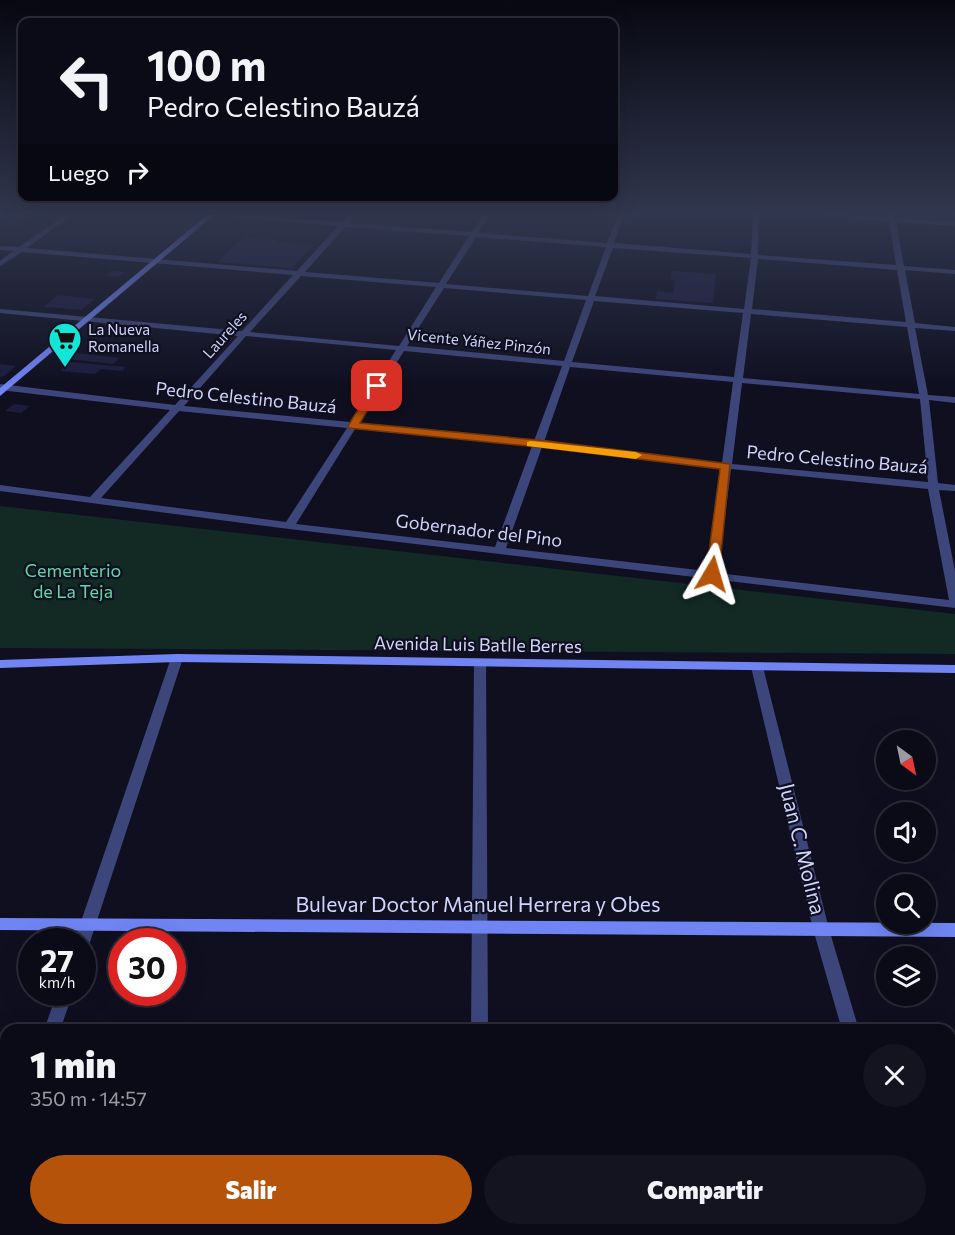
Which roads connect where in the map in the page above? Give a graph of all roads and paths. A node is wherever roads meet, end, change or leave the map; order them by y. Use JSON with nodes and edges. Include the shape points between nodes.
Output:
{"nodes":[{"id":1,"x":143,"y":273,"type":"edge"},
{"id":2,"x":285,"y":273,"type":"edge"},
{"id":3,"x":450,"y":273,"type":"edge"},
{"id":4,"x":600,"y":273,"type":"edge"},
{"id":5,"x":751,"y":273,"type":"edge"},
{"id":6,"x":902,"y":273,"type":"edge"},
{"id":7,"x":300,"y":274,"type":"junction"},
{"id":8,"x":442,"y":286,"type":"junction"},
{"id":9,"x":590,"y":298,"type":"junction"},
{"id":10,"x":0,"y":311,"type":"edge"},
{"id":11,"x":746,"y":312,"type":"junction"},
{"id":12,"x":87,"y":320,"type":"junction"},
{"id":13,"x":911,"y":326,"type":"junction"},
{"id":14,"x":955,"y":329,"type":"edge"},
{"id":15,"x":244,"y":333,"type":"junction"},
{"id":16,"x":401,"y":347,"type":"junction"},
{"id":17,"x":566,"y":364,"type":"junction"},
{"id":18,"x":737,"y":380,"type":"junction"},
{"id":19,"x":2,"y":389,"type":"edge"},
{"id":20,"x":924,"y":398,"type":"junction"},
{"id":21,"x":955,"y":400,"type":"edge"},
{"id":22,"x":178,"y":408,"type":"junction"},
{"id":23,"x":353,"y":426,"type":"junction"},
{"id":24,"x":538,"y":444,"type":"junction"},
{"id":25,"x":726,"y":466,"type":"junction"},
{"id":26,"x":933,"y":486,"type":"junction"},
{"id":27,"x":0,"y":488,"type":"edge"},
{"id":28,"x":955,"y":488,"type":"edge"},
{"id":29,"x":94,"y":499,"type":"junction"},
{"id":30,"x":289,"y":526,"type":"junction"},
{"id":31,"x":499,"y":551,"type":"junction"},
{"id":32,"x":712,"y":574,"type":"junction"},
{"id":33,"x":955,"y":602,"type":"edge"},
{"id":34,"x":177,"y":658,"type":"junction"},
{"id":35,"x":480,"y":663,"type":"junction"},
{"id":36,"x":0,"y":664,"type":"edge"},
{"id":37,"x":757,"y":667,"type":"junction"},
{"id":38,"x":955,"y":669,"type":"edge"},
{"id":39,"x":0,"y":924,"type":"edge"},
{"id":40,"x":87,"y":925,"type":"junction"},
{"id":41,"x":480,"y":925,"type":"junction"},
{"id":42,"x":86,"y":928,"type":"edge"},
{"id":43,"x":821,"y":929,"type":"junction"},
{"id":44,"x":955,"y":930,"type":"edge"},
{"id":45,"x":60,"y":1006,"type":"edge"},
{"id":46,"x":54,"y":1024,"type":"edge"},
{"id":47,"x":480,"y":1024,"type":"edge"},
{"id":48,"x":849,"y":1024,"type":"edge"}],
"edges":[{"from":1,"to":12,"type":"main road"},
{"from":2,"to":7,"type":"street"},
{"from":3,"to":8,"type":"street"},
{"from":4,"to":9,"type":"street"},
{"from":5,"to":11,"type":"street"},
{"from":6,"to":13,"type":"street"},
{"from":7,"to":8,"type":"street"},
{"from":7,"to":15,"type":"street","name":"Laureles"},
{"from":8,"to":9,"type":"street"},
{"from":8,"to":16,"type":"street"},
{"from":9,"to":11,"type":"street"},
{"from":9,"to":17,"type":"street"},
{"from":10,"to":12,"type":"street","name":"Vicente Yáñez Pinzón"},
{"from":11,"to":13,"type":"street"},
{"from":11,"to":18,"type":"street"},
{"from":12,"to":15,"type":"street","name":"Vicente Yáñez Pinzón"},
{"from":12,"to":19,"type":"main road"},
{"from":13,"to":14,"type":"street"},
{"from":13,"to":20,"type":"street"},
{"from":15,"to":16,"type":"street","name":"Vicente Yáñez Pinzón"},
{"from":15,"to":22,"type":"street","name":"Laureles"},
{"from":16,"to":17,"type":"street","name":"Vicente Yáñez Pinzón"},
{"from":16,"to":23,"type":"street"},
{"from":17,"to":18,"type":"street","name":"Vicente Yáñez Pinzón"},
{"from":17,"to":24,"type":"street"},
{"from":18,"to":20,"type":"street","name":"Vicente Yáñez Pinzón"},
{"from":18,"to":25,"type":"street"},
{"from":19,"to":22,"type":"street","name":"Pedro Celestino Bauzá"},
{"from":20,"to":21,"type":"street","name":"Vicente Yáñez Pinzón"},
{"from":20,"to":26,"type":"street"},
{"from":22,"to":23,"type":"street","name":"Pedro Celestino Bauzá"},
{"from":22,"to":29,"type":"street","name":"Laureles"},
{"from":23,"to":24,"type":"street","name":"Pedro Celestino Bauzá"},
{"from":23,"to":30,"type":"street"},
{"from":24,"to":25,"type":"street","name":"Pedro Celestino Bauzá"},
{"from":24,"to":31,"type":"street"},
{"from":25,"to":26,"type":"street","name":"Pedro Celestino Bauzá"},
{"from":25,"to":32,"type":"street"},
{"from":26,"to":28,"type":"street","name":"Pedro Celestino Bauzá"},
{"from":26,"to":33,"type":"street"},
{"from":27,"to":29,"type":"street","name":"Gobernador del Pino"},
{"from":29,"to":30,"type":"street","name":"Gobernador del Pino"},
{"from":30,"to":31,"type":"street","name":"Gobernador del Pino"},
{"from":31,"to":32,"type":"street","name":"Gobernador del Pino"},
{"from":32,"to":33,"type":"street","name":"Gobernador del Pino"},
{"from":34,"to":35,"type":"main road","name":"Avenida Luis Batlle Berres"},
{"from":34,"to":36,"type":"main road","name":"Avenida Luis Batlle Berres"},
{"from":34,"to":40,"type":"street"},
{"from":35,"to":37,"type":"main road","name":"Avenida Luis Batlle Berres"},
{"from":35,"to":41,"type":"street"},
{"from":37,"to":38,"type":"main road","name":"Avenida Luis Batlle Berres"},
{"from":37,"to":43,"type":"street","name":"Juan C. Molina"},
{"from":39,"to":40,"type":"main road","name":"Bulevar Doctor Manuel Herrera y Obes"},
{"from":40,"to":41,"type":"main road","name":"Bulevar Doctor Manuel Herrera y Obes"},
{"from":40,"to":42,"type":"street"},
{"from":41,"to":43,"type":"main road","name":"Bulevar Doctor Manuel Herrera y Obes"},
{"from":41,"to":47,"type":"street"},
{"from":43,"to":44,"type":"main road","name":"Bulevar Doctor Manuel Herrera y Obes"},
{"from":43,"to":48,"type":"street","name":"Juan C. Molina"},
{"from":45,"to":46,"type":"street"}]}
